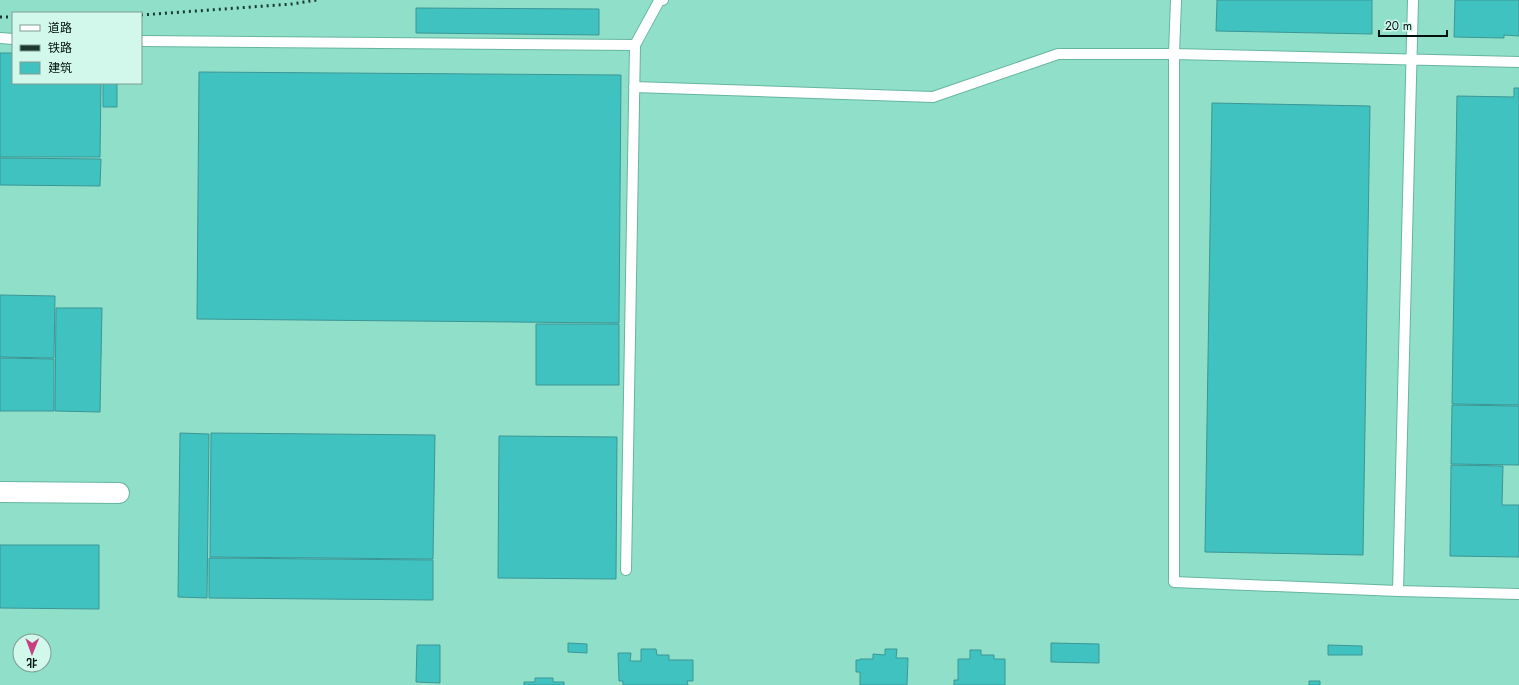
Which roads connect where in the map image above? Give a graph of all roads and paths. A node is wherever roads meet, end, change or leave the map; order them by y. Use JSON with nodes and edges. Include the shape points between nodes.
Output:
{"nodes":[{"id":1,"x":663,"y":0,"type":"edge"},
{"id":2,"x":1176,"y":0,"type":"edge"},
{"id":3,"x":1413,"y":0,"type":"edge"},
{"id":4,"x":0,"y":38,"type":"edge"},
{"id":5,"x":12,"y":39,"type":"edge"},
{"id":6,"x":142,"y":41,"type":"edge"},
{"id":7,"x":635,"y":45,"type":"junction"},
{"id":8,"x":1174,"y":54,"type":"junction"},
{"id":9,"x":1412,"y":60,"type":"junction"},
{"id":10,"x":1519,"y":62,"type":"edge"},
{"id":11,"x":634,"y":87,"type":"junction"},
{"id":12,"x":0,"y":492,"type":"edge"},
{"id":13,"x":119,"y":493,"type":"dead end"},
{"id":14,"x":626,"y":570,"type":"dead end"},
{"id":15,"x":1398,"y":591,"type":"junction"},
{"id":16,"x":1519,"y":594,"type":"edge"}],
"edges":[{"from":1,"to":7,"type":"lane","via":[[659,1]]},
{"from":2,"to":8,"type":"lane"},
{"from":3,"to":9,"type":"lane"},
{"from":4,"to":5,"type":"lane"},
{"from":6,"to":7,"type":"lane"},
{"from":7,"to":11,"type":"lane"},
{"from":8,"to":9,"type":"lane"},
{"from":8,"to":11,"type":"lane","via":[[1058,54],[933,97]]},
{"from":8,"to":15,"type":"lane","via":[[1174,582]]},
{"from":9,"to":10,"type":"lane"},
{"from":9,"to":15,"type":"lane"},
{"from":11,"to":14,"type":"lane"},
{"from":12,"to":13,"type":"street"},
{"from":15,"to":16,"type":"lane"}]}
